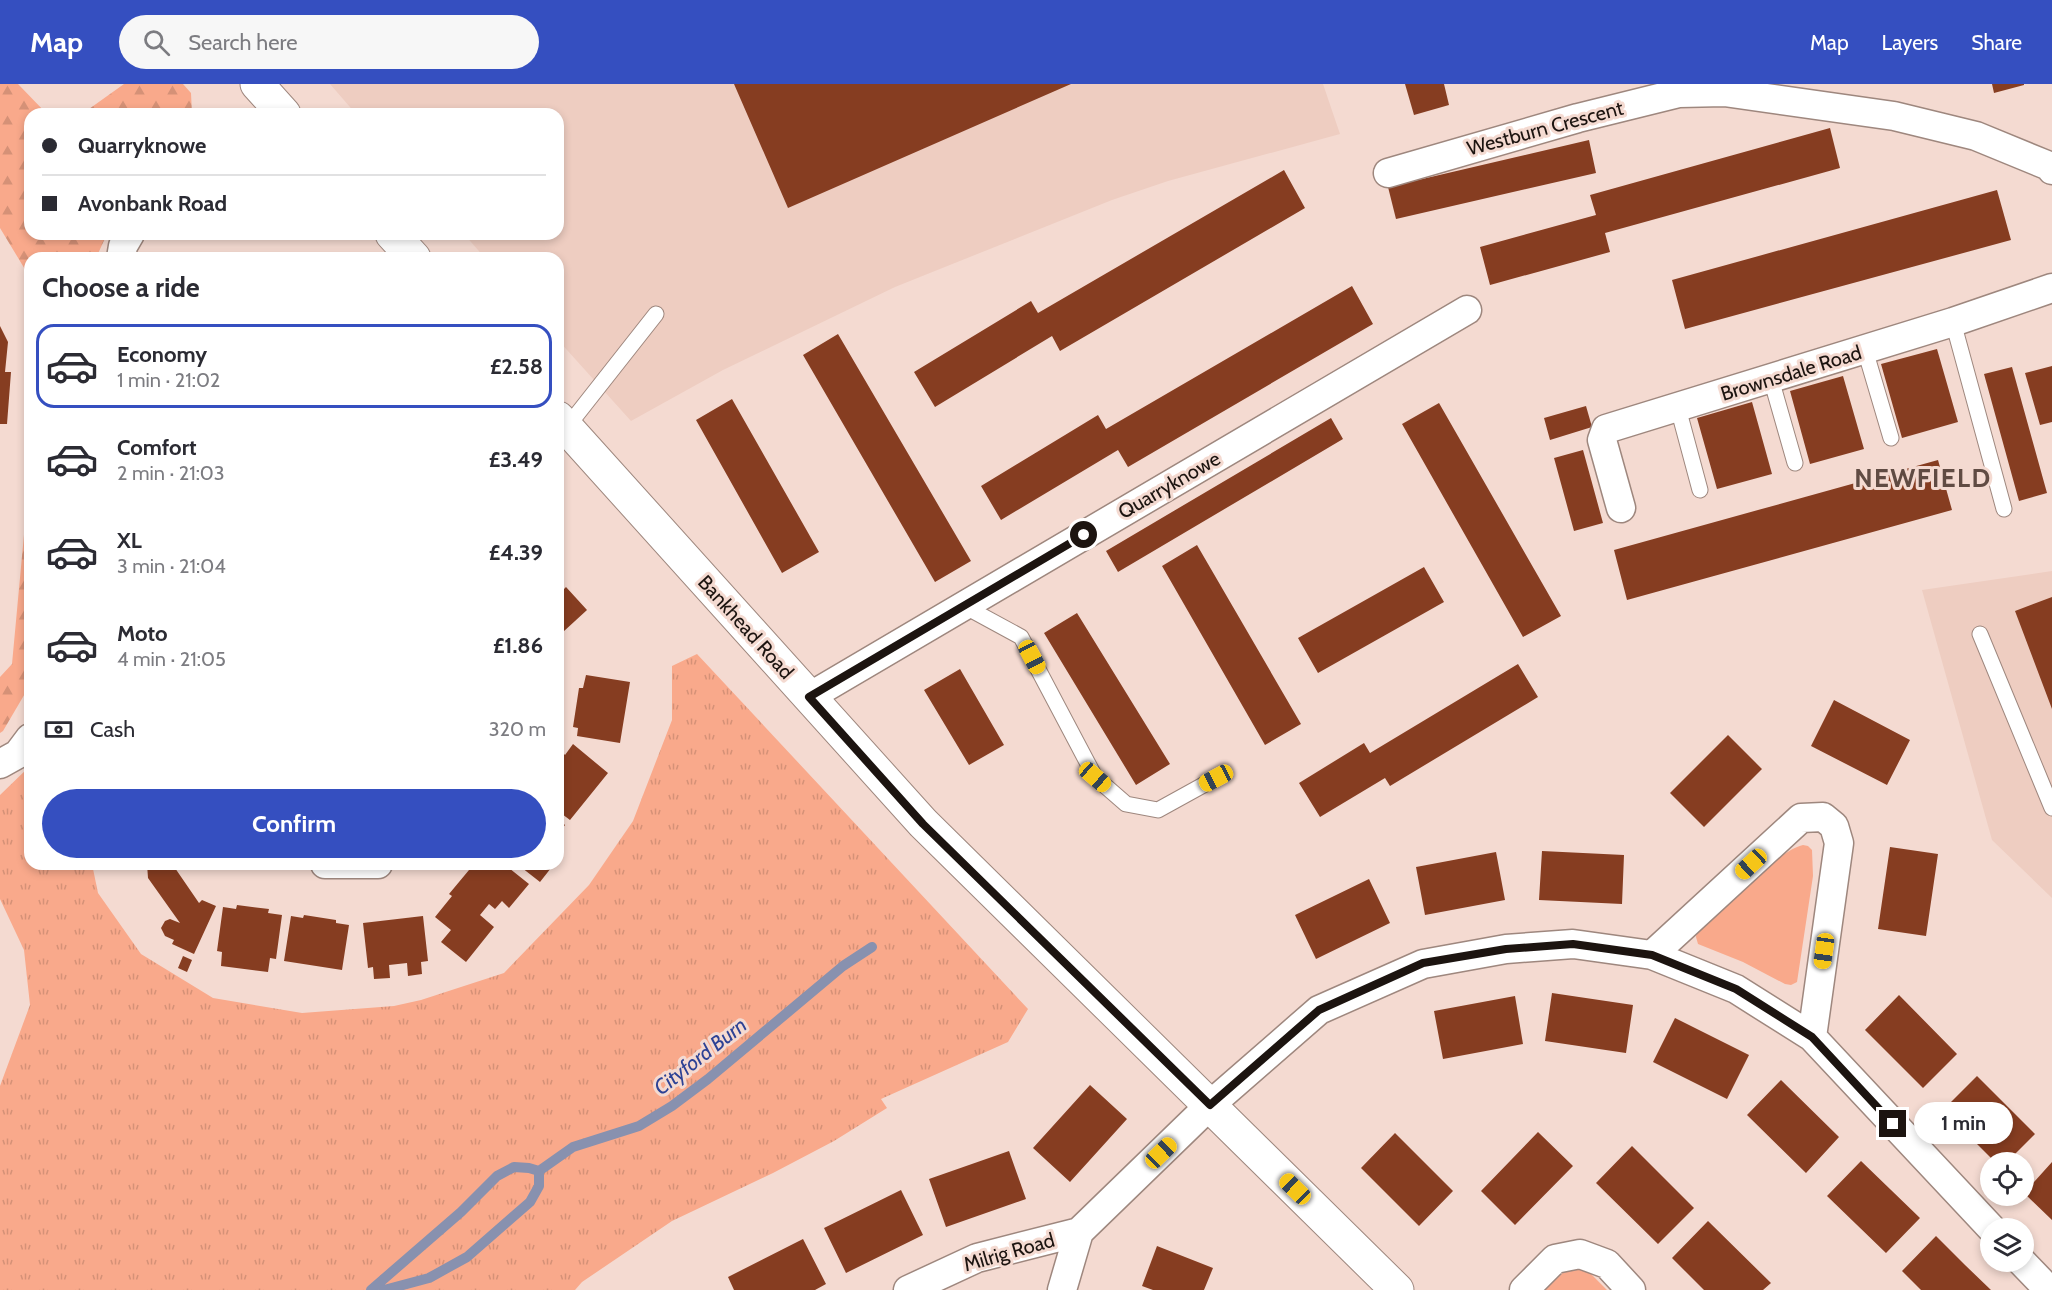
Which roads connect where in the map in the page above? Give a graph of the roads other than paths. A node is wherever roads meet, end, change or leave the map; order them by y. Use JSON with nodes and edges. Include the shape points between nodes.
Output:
{"nodes":[{"id":1,"x":2052,"y":170,"type":"edge"},
{"id":2,"x":1388,"y":173,"type":"dead end"},
{"id":3,"x":398,"y":240,"type":"edge"},
{"id":4,"x":408,"y":252,"type":"edge"},
{"id":5,"x":2052,"y":288,"type":"edge"},
{"id":6,"x":1467,"y":310,"type":"dead end"},
{"id":7,"x":656,"y":314,"type":"dead end"},
{"id":8,"x":1953,"y":322,"type":"junction"},
{"id":9,"x":1865,"y":350,"type":"junction"},
{"id":10,"x":1771,"y":379,"type":"junction"},
{"id":11,"x":1678,"y":408,"type":"junction"},
{"id":12,"x":564,"y":420,"type":"edge"},
{"id":13,"x":564,"y":424,"type":"edge"},
{"id":14,"x":1891,"y":438,"type":"dead end"},
{"id":15,"x":1795,"y":463,"type":"dead end"},
{"id":16,"x":1700,"y":490,"type":"dead end"},
{"id":17,"x":1620,"y":508,"type":"dead end"},
{"id":18,"x":2004,"y":509,"type":"dead end"},
{"id":19,"x":964,"y":606,"type":"junction"},
{"id":20,"x":1980,"y":634,"type":"dead end"},
{"id":21,"x":809,"y":697,"type":"junction"},
{"id":22,"x":24,"y":746,"type":"edge"},
{"id":23,"x":0,"y":764,"type":"edge"},
{"id":24,"x":1216,"y":778,"type":"dead end"},
{"id":25,"x":2052,"y":808,"type":"edge"},
{"id":26,"x":1652,"y":955,"type":"junction"},
{"id":27,"x":1812,"y":1037,"type":"junction"},
{"id":28,"x":1210,"y":1105,"type":"junction"},
{"id":29,"x":1982,"y":1218,"type":"edge"},
{"id":30,"x":1079,"y":1232,"type":"junction"},
{"id":31,"x":2032,"y":1272,"type":"edge"},
{"id":32,"x":908,"y":1290,"type":"edge"},
{"id":33,"x":1062,"y":1290,"type":"edge"},
{"id":34,"x":1397,"y":1290,"type":"edge"},
{"id":35,"x":1524,"y":1290,"type":"edge"},
{"id":36,"x":1631,"y":1290,"type":"edge"},
{"id":37,"x":2049,"y":1290,"type":"edge"}],
"edges":[{"from":1,"to":2,"type":"street","name":"Westburn Crescent","via":[[1976,136],[1894,116],[1724,92],[1678,93]]},
{"from":3,"to":4,"type":"street"},
{"from":5,"to":8,"type":"street","name":"Brownsdale Road"},
{"from":6,"to":19,"type":"street","name":"Quarryknowe"},
{"from":7,"to":12,"type":"lane"},
{"from":8,"to":9,"type":"street","name":"Brownsdale Road"},
{"from":8,"to":18,"type":"lane"},
{"from":9,"to":10,"type":"street","name":"Brownsdale Road"},
{"from":9,"to":14,"type":"lane"},
{"from":10,"to":11,"type":"street","name":"Brownsdale Road"},
{"from":10,"to":15,"type":"lane"},
{"from":11,"to":16,"type":"lane"},
{"from":11,"to":17,"type":"street","name":"Brownsdale Road","via":[[1606,429],[1602,440]]},
{"from":13,"to":21,"type":"street","name":"Bankhead Road"},
{"from":19,"to":21,"type":"street","name":"Quarryknowe"},
{"from":19,"to":24,"type":"lane","via":[[1021,638],[1095,777],[1126,804],[1158,810]]},
{"from":20,"to":25,"type":"lane"},
{"from":21,"to":28,"type":"street","name":"Bankhead Road","via":[[923,824]]},
{"from":22,"to":23,"type":"street"},
{"from":26,"to":27,"type":"street","via":[[1736,989]]},
{"from":26,"to":27,"type":"street","via":[[1801,818],[1823,817],[1834,826],[1839,843]]},
{"from":26,"to":28,"type":"street","via":[[1573,944],[1506,949],[1423,963],[1319,1010]]},
{"from":27,"to":29,"type":"street"},
{"from":28,"to":30,"type":"street"},
{"from":28,"to":34,"type":"street","name":"Bankhead Road"},
{"from":30,"to":32,"type":"street","name":"Milrig Road","via":[[977,1258]]},
{"from":30,"to":33,"type":"street"},
{"from":31,"to":37,"type":"street"},
{"from":35,"to":36,"type":"street","via":[[1555,1259],[1580,1254],[1606,1264]]}]}
